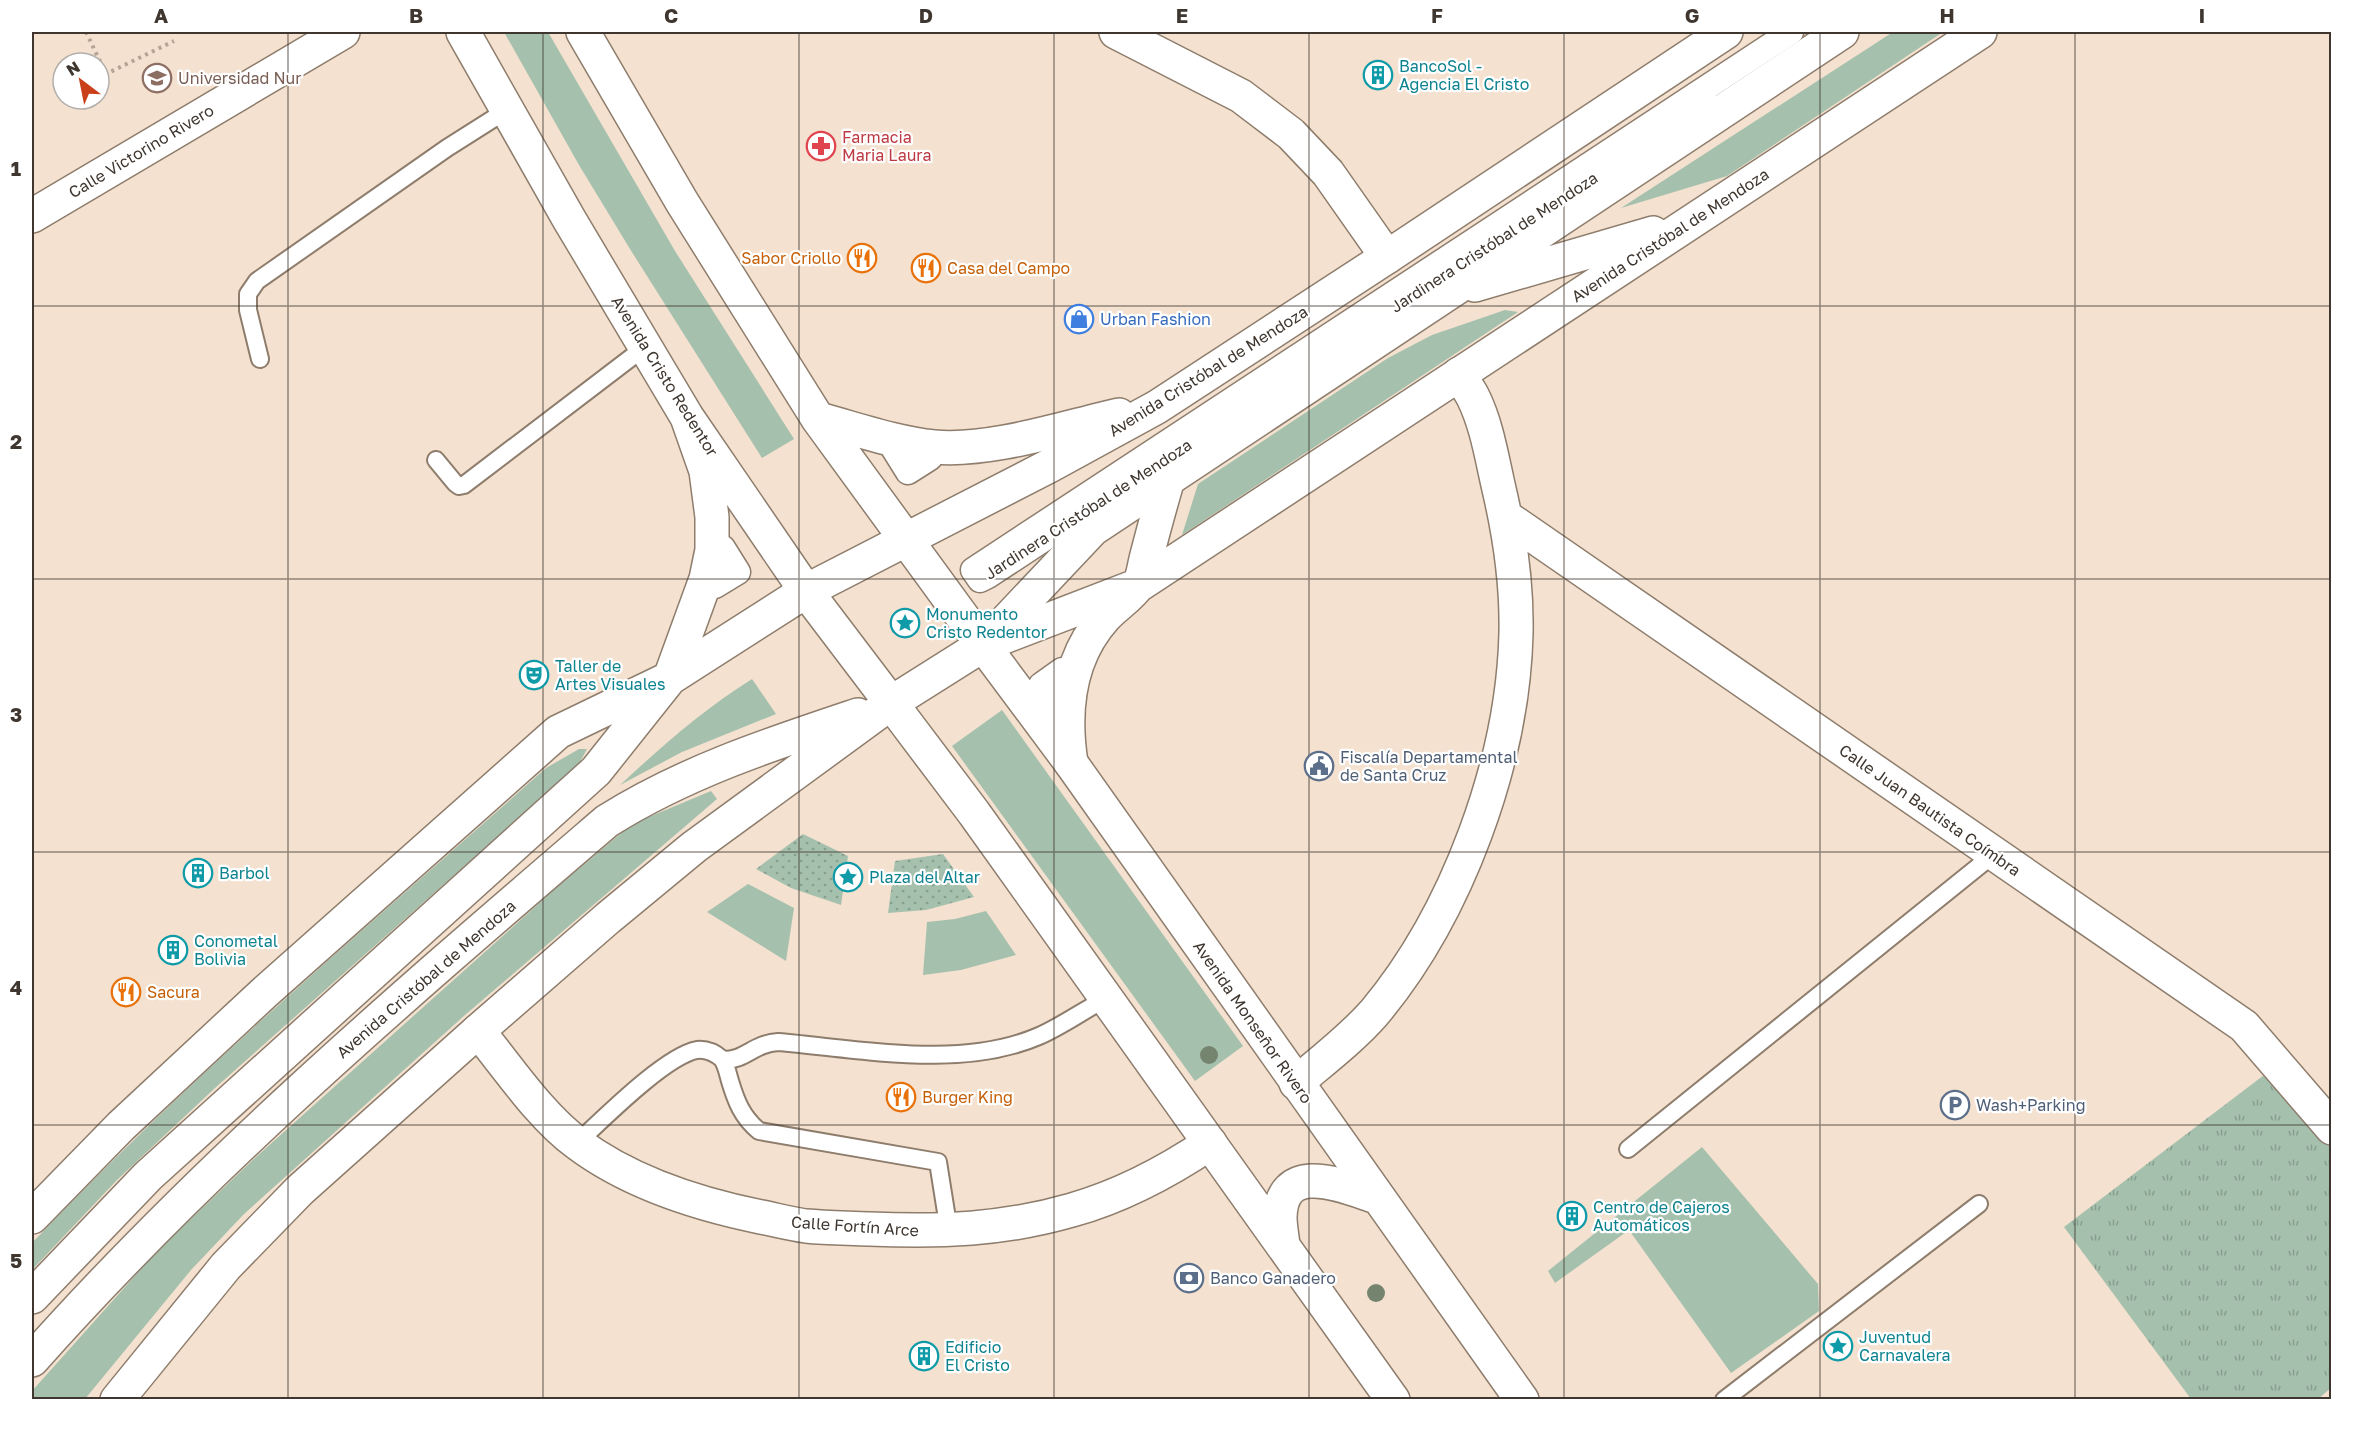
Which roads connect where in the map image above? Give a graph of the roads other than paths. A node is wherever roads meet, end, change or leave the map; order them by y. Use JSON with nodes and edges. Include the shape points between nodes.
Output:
{"nodes":[{"id":1,"x":343,"y":32,"type":"edge"},
{"id":2,"x":463,"y":32,"type":"edge"},
{"id":3,"x":583,"y":32,"type":"edge"},
{"id":4,"x":1116,"y":32,"type":"edge"},
{"id":5,"x":1726,"y":32,"type":"edge"},
{"id":6,"x":1791,"y":32,"type":"edge"},
{"id":7,"x":1814,"y":32,"type":"edge"},
{"id":8,"x":1842,"y":32,"type":"edge"},
{"id":9,"x":1980,"y":32,"type":"edge"},
{"id":10,"x":507,"y":110,"type":"junction"},
{"id":11,"x":32,"y":216,"type":"edge"},
{"id":12,"x":1686,"y":224,"type":"junction"},
{"id":13,"x":1387,"y":257,"type":"junction"},
{"id":14,"x":1445,"y":294,"type":"junction"},
{"id":15,"x":645,"y":347,"type":"junction"},
{"id":16,"x":260,"y":359,"type":"dead end"},
{"id":17,"x":1459,"y":374,"type":"junction"},
{"id":18,"x":1157,"y":407,"type":"junction"},
{"id":19,"x":687,"y":417,"type":"junction"},
{"id":20,"x":818,"y":419,"type":"junction"},
{"id":21,"x":436,"y":460,"type":"dead end"},
{"id":22,"x":1168,"y":479,"type":"junction"},
{"id":23,"x":1506,"y":517,"type":"junction"},
{"id":24,"x":905,"y":539,"type":"junction"},
{"id":25,"x":1139,"y":585,"type":"junction"},
{"id":26,"x":806,"y":591,"type":"junction"},
{"id":27,"x":983,"y":645,"type":"junction"},
{"id":28,"x":670,"y":678,"type":"junction"},
{"id":29,"x":891,"y":703,"type":"junction"},
{"id":30,"x":1071,"y":763,"type":"junction"},
{"id":31,"x":1994,"y":854,"type":"junction"},
{"id":32,"x":1107,"y":998,"type":"junction"},
{"id":33,"x":478,"y":1031,"type":"junction"},
{"id":34,"x":723,"y":1060,"type":"junction"},
{"id":35,"x":1296,"y":1083,"type":"junction"},
{"id":36,"x":2331,"y":1128,"type":"edge"},
{"id":37,"x":577,"y":1143,"type":"junction"},
{"id":38,"x":1210,"y":1143,"type":"junction"},
{"id":39,"x":1628,"y":1149,"type":"dead end"},
{"id":40,"x":1377,"y":1197,"type":"junction"},
{"id":41,"x":1979,"y":1204,"type":"dead end"},
{"id":42,"x":32,"y":1217,"type":"edge"},
{"id":43,"x":949,"y":1232,"type":"junction"},
{"id":44,"x":1283,"y":1245,"type":"junction"},
{"id":45,"x":32,"y":1297,"type":"edge"},
{"id":46,"x":32,"y":1360,"type":"edge"},
{"id":47,"x":117,"y":1400,"type":"edge"},
{"id":48,"x":1393,"y":1400,"type":"edge"},
{"id":49,"x":1522,"y":1400,"type":"edge"},
{"id":50,"x":1724,"y":1400,"type":"edge"}],
"edges":[{"from":1,"to":11,"type":"main road","name":"Calle Victorino Rivero"},
{"from":2,"to":10,"type":"main road","name":"Avenida Cristo Redentor"},
{"from":3,"to":20,"type":"main road","via":[[682,202]]},
{"from":4,"to":13,"type":"main road","via":[[1241,96],[1291,134],[1328,173]]},
{"from":5,"to":13,"type":"main road","name":"Avenida Cristóbal de Mendoza"},
{"from":6,"to":7,"type":"street","name":"Jardinera Cristóbal de Mendoza","via":[[973,570],[980,580],[988,576]]},
{"from":8,"to":14,"type":"main road","name":"Avenida Cristóbal de Mendoza"},
{"from":9,"to":12,"type":"main road","name":"Avenida Cristóbal de Mendoza"},
{"from":10,"to":15,"type":"main road","name":"Avenida Cristo Redentor"},
{"from":10,"to":16,"type":"lane","via":[[257,281],[248,294],[248,310]]},
{"from":12,"to":14,"type":"main road"},
{"from":12,"to":17,"type":"main road","name":"Avenida Cristóbal de Mendoza"},
{"from":13,"to":18,"type":"main road","name":"Avenida Cristóbal de Mendoza"},
{"from":14,"to":22,"type":"main road","name":"Avenida Cristóbal de Mendoza"},
{"from":15,"to":19,"type":"main road","name":"Avenida Cristo Redentor"},
{"from":15,"to":21,"type":"lane","via":[[464,485],[455,483]]},
{"from":17,"to":23,"type":"main road","via":[[1473,398]]},
{"from":17,"to":25,"type":"main road","name":"Avenida Cristóbal de Mendoza"},
{"from":18,"to":20,"type":"main road","via":[[968,447],[910,443]]},
{"from":18,"to":24,"type":"main road","name":"Avenida Cristóbal de Mendoza"},
{"from":19,"to":26,"type":"main road","name":"Avenida Cristo Redentor"},
{"from":19,"to":28,"type":"main road","via":[[706,471],[712,550],[706,579]]},
{"from":20,"to":24,"type":"main road"},
{"from":22,"to":25,"type":"main road"},
{"from":22,"to":27,"type":"main road","name":"Avenida Cristóbal de Mendoza","via":[[1093,529]]},
{"from":23,"to":31,"type":"main road","name":"Calle Juan Bautista Coímbra"},
{"from":23,"to":35,"type":"main road","via":[[1514,567],[1516,633],[1510,698],[1497,770],[1469,850],[1408,969],[1372,1014]]},
{"from":24,"to":26,"type":"main road","name":"Avenida Cristóbal de Mendoza"},
{"from":24,"to":27,"type":"main road"},
{"from":25,"to":27,"type":"main road","name":"Avenida Cristóbal de Mendoza"},
{"from":25,"to":30,"type":"main road","via":[[1104,618],[1076,664],[1067,711]]},
{"from":26,"to":28,"type":"main road","name":"Avenida Cristóbal de Mendoza"},
{"from":26,"to":29,"type":"main road","name":"Avenida Cristo Redentor"},
{"from":27,"to":29,"type":"main road","name":"Avenida Cristóbal de Mendoza"},
{"from":27,"to":30,"type":"main road","name":"Avenida Monseñor Rivero"},
{"from":28,"to":42,"type":"main road","name":"Avenida Cristóbal de Mendoza","via":[[558,732],[264,993],[121,1126]]},
{"from":28,"to":45,"type":"main road","name":"Avenida Cristóbal de Mendoza","via":[[596,771],[164,1161]]},
{"from":29,"to":32,"type":"main road"},
{"from":29,"to":33,"type":"main road","name":"Avenida Cristóbal de Mendoza","via":[[694,847]]},
{"from":29,"to":46,"type":"main road","name":"Avenida Cristóbal de Mendoza","via":[[725,760],[645,797],[607,821],[327,1067],[175,1210]]},
{"from":30,"to":35,"type":"main road","name":"Avenida Monseñor Rivero"},
{"from":31,"to":36,"type":"main road","name":"Calle Juan Bautista Coímbra","via":[[2244,1026]]},
{"from":31,"to":39,"type":"lane"},
{"from":32,"to":34,"type":"lane","via":[[1039,1036],[986,1050],[938,1056],[778,1042],[764,1043],[736,1060]]},
{"from":32,"to":38,"type":"main road"},
{"from":33,"to":37,"type":"main road","name":"Calle Fortín Arce","via":[[552,1121]]},
{"from":33,"to":47,"type":"main road","name":"Avenida Cristóbal de Mendoza","via":[[284,1207],[226,1266]]},
{"from":34,"to":37,"type":"lane","via":[[708,1050],[675,1060],[624,1099]]},
{"from":34,"to":43,"type":"lane","via":[[741,1112],[759,1131],[938,1162]]},
{"from":35,"to":40,"type":"main road","name":"Avenida Monseñor Rivero"},
{"from":37,"to":43,"type":"main road","name":"Calle Fortín Arce","via":[[659,1189],[718,1208],[803,1226]]},
{"from":38,"to":43,"type":"main road","name":"Calle Fortín Arce","via":[[1172,1169],[1072,1210],[1011,1224]]},
{"from":38,"to":44,"type":"main road"},
{"from":40,"to":44,"type":"main road","via":[[1323,1180],[1297,1184],[1282,1204]]},
{"from":40,"to":49,"type":"main road","name":"Avenida Monseñor Rivero"},
{"from":41,"to":50,"type":"lane"},
{"from":44,"to":48,"type":"main road"}]}
